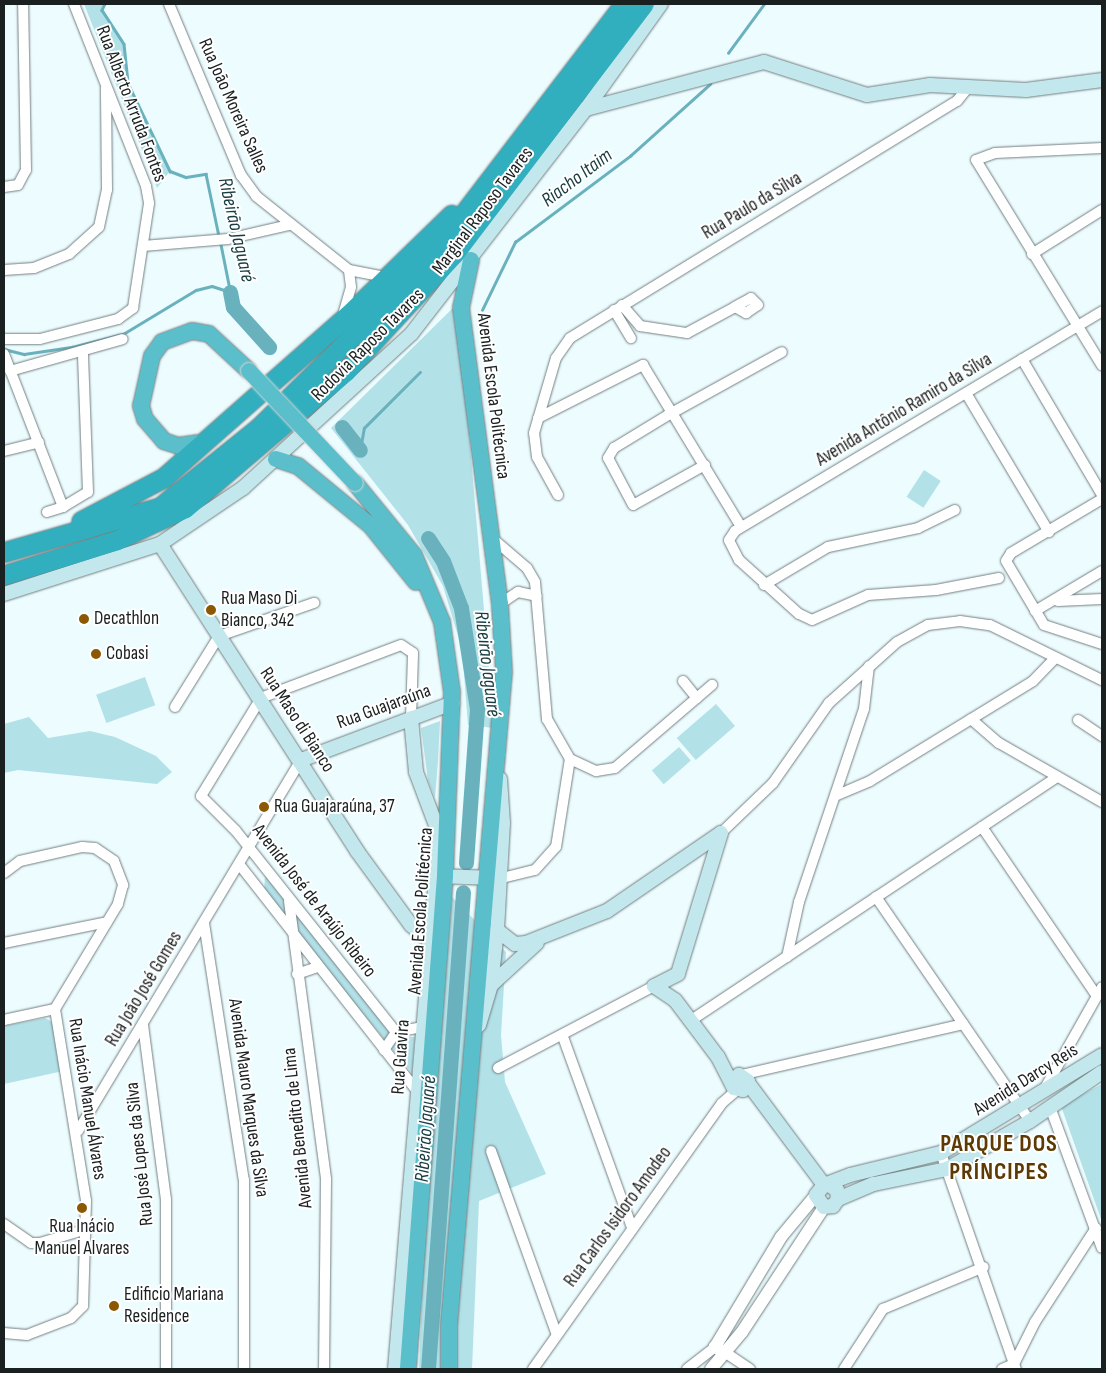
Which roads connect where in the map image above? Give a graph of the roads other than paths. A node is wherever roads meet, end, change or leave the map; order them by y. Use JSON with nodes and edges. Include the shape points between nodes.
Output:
{"nodes":[{"id":1,"x":23,"y":4,"type":"edge"},
{"id":2,"x":74,"y":4,"type":"edge"},
{"id":3,"x":169,"y":4,"type":"edge"},
{"id":4,"x":624,"y":4,"type":"edge"},
{"id":5,"x":644,"y":4,"type":"edge"},
{"id":6,"x":662,"y":4,"type":"edge"},
{"id":7,"x":609,"y":76,"type":"junction"},
{"id":8,"x":1102,"y":80,"type":"edge"},
{"id":9,"x":106,"y":82,"type":"junction"},
{"id":10,"x":969,"y":86,"type":"junction"},
{"id":11,"x":630,"y":96,"type":"junction"},
{"id":12,"x":586,"y":108,"type":"junction"},
{"id":13,"x":1102,"y":148,"type":"edge"},
{"id":14,"x":514,"y":150,"type":"junction"},
{"id":15,"x":4,"y":187,"type":"edge"},
{"id":16,"x":1102,"y":210,"type":"edge"},
{"id":17,"x":289,"y":225,"type":"junction"},
{"id":18,"x":143,"y":246,"type":"junction"},
{"id":19,"x":1032,"y":254,"type":"junction"},
{"id":20,"x":471,"y":260,"type":"junction"},
{"id":21,"x":4,"y":270,"type":"edge"},
{"id":22,"x":349,"y":270,"type":"junction"},
{"id":23,"x":387,"y":278,"type":"junction"},
{"id":24,"x":618,"y":307,"type":"junction"},
{"id":25,"x":735,"y":307,"type":"dead end"},
{"id":26,"x":1102,"y":311,"type":"edge"},
{"id":27,"x":342,"y":320,"type":"junction"},
{"id":28,"x":1077,"y":326,"type":"junction"},
{"id":29,"x":631,"y":338,"type":"dead end"},
{"id":30,"x":4,"y":339,"type":"edge"},
{"id":31,"x":123,"y":339,"type":"dead end"},
{"id":32,"x":782,"y":352,"type":"dead end"},
{"id":33,"x":83,"y":353,"type":"junction"},
{"id":34,"x":1022,"y":359,"type":"junction"},
{"id":35,"x":7,"y":362,"type":"edge"},
{"id":36,"x":1102,"y":366,"type":"edge"},
{"id":37,"x":966,"y":393,"type":"junction"},
{"id":38,"x":674,"y":413,"type":"junction"},
{"id":39,"x":538,"y":418,"type":"junction"},
{"id":40,"x":39,"y":442,"type":"junction"},
{"id":41,"x":206,"y":442,"type":"junction"},
{"id":42,"x":4,"y":451,"type":"edge"},
{"id":43,"x":276,"y":459,"type":"junction"},
{"id":44,"x":705,"y":465,"type":"junction"},
{"id":45,"x":558,"y":495,"type":"dead end"},
{"id":46,"x":1102,"y":495,"type":"edge"},
{"id":47,"x":1102,"y":499,"type":"edge"},
{"id":48,"x":62,"y":507,"type":"junction"},
{"id":49,"x":955,"y":510,"type":"dead end"},
{"id":50,"x":47,"y":512,"type":"dead end"},
{"id":51,"x":741,"y":527,"type":"junction"},
{"id":52,"x":1049,"y":532,"type":"junction"},
{"id":53,"x":492,"y":538,"type":"junction"},
{"id":54,"x":46,"y":541,"type":"junction"},
{"id":55,"x":160,"y":544,"type":"junction"},
{"id":56,"x":4,"y":546,"type":"edge"},
{"id":57,"x":24,"y":546,"type":"junction"},
{"id":58,"x":4,"y":552,"type":"edge"},
{"id":59,"x":1102,"y":571,"type":"edge"},
{"id":60,"x":4,"y":575,"type":"edge"},
{"id":61,"x":999,"y":578,"type":"dead end"},
{"id":62,"x":764,"y":584,"type":"junction"},
{"id":63,"x":4,"y":594,"type":"edge"},
{"id":64,"x":536,"y":596,"type":"junction"},
{"id":65,"x":1102,"y":599,"type":"edge"},
{"id":66,"x":1058,"y":601,"type":"junction"},
{"id":67,"x":314,"y":603,"type":"dead end"},
{"id":68,"x":500,"y":604,"type":"junction"},
{"id":69,"x":1035,"y":611,"type":"junction"},
{"id":70,"x":442,"y":622,"type":"junction"},
{"id":71,"x":219,"y":636,"type":"junction"},
{"id":72,"x":1102,"y":644,"type":"edge"},
{"id":73,"x":1055,"y":658,"type":"junction"},
{"id":74,"x":870,"y":666,"type":"junction"},
{"id":75,"x":1102,"y":680,"type":"edge"},
{"id":76,"x":683,"y":681,"type":"dead end"},
{"id":77,"x":712,"y":685,"type":"dead end"},
{"id":78,"x":261,"y":698,"type":"junction"},
{"id":79,"x":697,"y":698,"type":"junction"},
{"id":80,"x":453,"y":702,"type":"junction"},
{"id":81,"x":175,"y":707,"type":"dead end"},
{"id":82,"x":411,"y":718,"type":"junction"},
{"id":83,"x":971,"y":719,"type":"junction"},
{"id":84,"x":1078,"y":720,"type":"dead end"},
{"id":85,"x":1102,"y":736,"type":"edge"},
{"id":86,"x":498,"y":746,"type":"junction"},
{"id":87,"x":570,"y":759,"type":"junction"},
{"id":88,"x":301,"y":760,"type":"junction"},
{"id":89,"x":1057,"y":777,"type":"junction"},
{"id":90,"x":835,"y":796,"type":"junction"},
{"id":91,"x":1102,"y":802,"type":"edge"},
{"id":92,"x":982,"y":827,"type":"junction"},
{"id":93,"x":721,"y":833,"type":"junction"},
{"id":94,"x":249,"y":847,"type":"junction"},
{"id":95,"x":240,"y":864,"type":"junction"},
{"id":96,"x":4,"y":873,"type":"edge"},
{"id":97,"x":446,"y":876,"type":"junction"},
{"id":98,"x":480,"y":878,"type":"junction"},
{"id":99,"x":502,"y":878,"type":"junction"},
{"id":100,"x":876,"y":897,"type":"junction"},
{"id":101,"x":500,"y":899,"type":"junction"},
{"id":102,"x":289,"y":901,"type":"junction"},
{"id":103,"x":404,"y":914,"type":"junction"},
{"id":104,"x":431,"y":917,"type":"junction"},
{"id":105,"x":107,"y":922,"type":"junction"},
{"id":106,"x":204,"y":922,"type":"junction"},
{"id":107,"x":561,"y":928,"type":"junction"},
{"id":108,"x":497,"y":930,"type":"junction"},
{"id":109,"x":290,"y":933,"type":"junction"},
{"id":110,"x":428,"y":940,"type":"junction"},
{"id":111,"x":4,"y":943,"type":"edge"},
{"id":112,"x":787,"y":957,"type":"junction"},
{"id":113,"x":317,"y":967,"type":"junction"},
{"id":114,"x":296,"y":974,"type":"junction"},
{"id":115,"x":678,"y":974,"type":"junction"},
{"id":116,"x":491,"y":985,"type":"junction"},
{"id":117,"x":654,"y":986,"type":"junction"},
{"id":118,"x":430,"y":991,"type":"junction"},
{"id":119,"x":1100,"y":991,"type":"edge"},
{"id":120,"x":675,"y":1000,"type":"junction"},
{"id":121,"x":55,"y":1009,"type":"junction"},
{"id":122,"x":4,"y":1020,"type":"edge"},
{"id":123,"x":690,"y":1021,"type":"junction"},
{"id":124,"x":963,"y":1024,"type":"junction"},
{"id":125,"x":143,"y":1025,"type":"junction"},
{"id":126,"x":422,"y":1028,"type":"junction"},
{"id":127,"x":396,"y":1032,"type":"junction"},
{"id":128,"x":563,"y":1037,"type":"junction"},
{"id":129,"x":384,"y":1050,"type":"junction"},
{"id":130,"x":1102,"y":1055,"type":"edge"},
{"id":131,"x":1063,"y":1058,"type":"junction"},
{"id":132,"x":471,"y":1061,"type":"junction"},
{"id":133,"x":498,"y":1068,"type":"dead end"},
{"id":134,"x":1102,"y":1072,"type":"edge"},
{"id":135,"x":741,"y":1083,"type":"junction"},
{"id":136,"x":1058,"y":1083,"type":"junction"},
{"id":137,"x":417,"y":1091,"type":"junction"},
{"id":138,"x":1044,"y":1091,"type":"junction"},
{"id":139,"x":1021,"y":1106,"type":"junction"},
{"id":140,"x":1050,"y":1107,"type":"junction"},
{"id":141,"x":1030,"y":1121,"type":"junction"},
{"id":142,"x":78,"y":1132,"type":"junction"},
{"id":143,"x":490,"y":1150,"type":"dead end"},
{"id":144,"x":941,"y":1153,"type":"junction"},
{"id":145,"x":948,"y":1169,"type":"junction"},
{"id":146,"x":823,"y":1188,"type":"junction"},
{"id":147,"x":838,"y":1199,"type":"junction"},
{"id":148,"x":824,"y":1207,"type":"junction"},
{"id":149,"x":4,"y":1224,"type":"edge"},
{"id":150,"x":632,"y":1228,"type":"junction"},
{"id":151,"x":1096,"y":1228,"type":"junction"},
{"id":152,"x":87,"y":1230,"type":"junction"},
{"id":153,"x":1102,"y":1248,"type":"edge"},
{"id":154,"x":984,"y":1267,"type":"junction"},
{"id":155,"x":743,"y":1303,"type":"junction"},
{"id":156,"x":750,"y":1320,"type":"junction"},
{"id":157,"x":4,"y":1333,"type":"edge"},
{"id":158,"x":556,"y":1333,"type":"junction"},
{"id":159,"x":720,"y":1350,"type":"junction"},
{"id":160,"x":1015,"y":1366,"type":"edge"},
{"id":161,"x":166,"y":1369,"type":"edge"},
{"id":162,"x":244,"y":1369,"type":"edge"},
{"id":163,"x":324,"y":1369,"type":"edge"},
{"id":164,"x":395,"y":1369,"type":"edge"},
{"id":165,"x":408,"y":1369,"type":"edge"},
{"id":166,"x":449,"y":1369,"type":"edge"},
{"id":167,"x":533,"y":1369,"type":"edge"},
{"id":168,"x":688,"y":1369,"type":"edge"},
{"id":169,"x":711,"y":1369,"type":"edge"},
{"id":170,"x":750,"y":1369,"type":"edge"},
{"id":171,"x":844,"y":1369,"type":"edge"},
{"id":172,"x":1002,"y":1369,"type":"edge"}],
"edges":[{"from":1,"to":15,"type":"street","via":[[26,170],[18,185]]},
{"from":2,"to":9,"type":"street","name":"Rua Alberto Arruda Fontes"},
{"from":3,"to":17,"type":"street","name":"Rua João Moreira Salles","via":[[241,174]]},
{"from":4,"to":14,"type":"highway","name":"Rodovia Raposo Tavares"},
{"from":5,"to":60,"type":"highway","name":"Rodovia Raposo Tavares","via":[[425,289],[389,330],[304,408],[198,499],[157,525]]},
{"from":6,"to":7,"type":"main road","name":"Marginal Raposo Tavares"},
{"from":7,"to":11,"type":"main road","via":[[614,86]]},
{"from":7,"to":12,"type":"main road","name":"Marginal Raposo Tavares"},
{"from":8,"to":10,"type":"main road","via":[[1026,90]]},
{"from":9,"to":18,"type":"street","name":"Rua Alberto Arruda Fontes","via":[[146,186]]},
{"from":9,"to":21,"type":"street","via":[[107,190],[99,228],[69,254],[34,268]]},
{"from":10,"to":11,"type":"main road","via":[[930,85],[867,95],[764,62]]},
{"from":10,"to":24,"type":"street","name":"Rua Paulo da Silva","via":[[957,101]]},
{"from":11,"to":12,"type":"main road"},
{"from":12,"to":20,"type":"main road","name":"Marginal Raposo Tavares"},
{"from":13,"to":19,"type":"street","via":[[995,153],[976,160]]},
{"from":14,"to":23,"type":"highway"},
{"from":14,"to":54,"type":"highway","name":"Rodovia Raposo Tavares","via":[[422,268],[387,307],[205,475],[160,507]]},
{"from":16,"to":19,"type":"street"},
{"from":17,"to":18,"type":"street","via":[[228,239]]},
{"from":17,"to":22,"type":"street","name":"Rua João Moreira Salles"},
{"from":18,"to":30,"type":"street","name":"Rua Alberto Arruda Fontes","via":[[133,308],[118,318],[40,339]]},
{"from":19,"to":28,"type":"street"},
{"from":20,"to":43,"type":"main road","name":"Marginal Raposo Tavares","via":[[412,333]]},
{"from":20,"to":53,"type":"highway","name":"Avenida Escola Politécnica","via":[[461,308]]},
{"from":22,"to":23,"type":"street","name":"Rua João Moreira Salles"},
{"from":22,"to":27,"type":"street","via":[[351,286]]},
{"from":23,"to":27,"type":"highway"},
{"from":24,"to":25,"type":"street","via":[[640,326],[688,332]]},
{"from":24,"to":29,"type":"street"},
{"from":24,"to":39,"type":"street","name":"Rua Paulo da Silva","via":[[570,338],[556,358]]},
{"from":26,"to":28,"type":"street","name":"Avenida Antônio Ramiro da Silva"},
{"from":27,"to":41,"type":"highway"},
{"from":28,"to":34,"type":"street","name":"Avenida Antônio Ramiro da Silva"},
{"from":28,"to":36,"type":"street"},
{"from":31,"to":33,"type":"street"},
{"from":32,"to":38,"type":"street"},
{"from":33,"to":35,"type":"street"},
{"from":33,"to":48,"type":"street","via":[[88,483],[83,498]]},
{"from":34,"to":37,"type":"street","name":"Avenida Antônio Ramiro da Silva"},
{"from":34,"to":46,"type":"street"},
{"from":35,"to":40,"type":"street"},
{"from":37,"to":51,"type":"street","name":"Avenida Antônio Ramiro da Silva"},
{"from":37,"to":52,"type":"street"},
{"from":38,"to":39,"type":"street","via":[[643,365]]},
{"from":38,"to":44,"type":"street"},
{"from":38,"to":44,"type":"street","via":[[611,452],[609,462],[620,488],[636,504]]},
{"from":39,"to":45,"type":"street","name":"Rua Paulo da Silva","via":[[534,449]]},
{"from":40,"to":42,"type":"street"},
{"from":40,"to":48,"type":"street"},
{"from":41,"to":54,"type":"highway","via":[[163,478]]},
{"from":41,"to":70,"type":"highway","name":"Avenida Escola Politécnica","bridge":true,"via":[[179,446],[164,441],[145,420],[141,406],[152,356],[162,342],[192,331],[209,334],[249,371],[355,483],[414,555]]},
{"from":43,"to":55,"type":"main road","name":"Marginal Raposo Tavares","via":[[243,488]]},
{"from":43,"to":70,"type":"highway","via":[[298,466],[381,536],[408,566]]},
{"from":44,"to":51,"type":"street"},
{"from":47,"to":52,"type":"street"},
{"from":48,"to":50,"type":"street"},
{"from":49,"to":62,"type":"street","via":[[918,528],[828,547]]},
{"from":51,"to":62,"type":"street","name":"Avenida Antônio Ramiro da Silva","via":[[729,542],[733,554]]},
{"from":52,"to":69,"type":"street","via":[[1011,553],[1006,561]]},
{"from":53,"to":64,"type":"street","via":[[532,575]]},
{"from":53,"to":68,"type":"highway","name":"Avenida Escola Politécnica"},
{"from":54,"to":57,"type":"highway","name":"Rodovia Raposo Tavares"},
{"from":55,"to":63,"type":"main road","name":"Marginal Raposo Tavares"},
{"from":55,"to":71,"type":"main road","name":"Rua Maso di Bianco"},
{"from":56,"to":57,"type":"street"},
{"from":57,"to":58,"type":"highway","name":"Rodovia Raposo Tavares"},
{"from":59,"to":66,"type":"street"},
{"from":61,"to":62,"type":"street","via":[[936,590],[868,595],[819,620],[798,614]]},
{"from":64,"to":68,"type":"street","via":[[518,592]]},
{"from":64,"to":87,"type":"street","via":[[547,719]]},
{"from":65,"to":66,"type":"street"},
{"from":66,"to":69,"type":"street"},
{"from":67,"to":71,"type":"street"},
{"from":68,"to":86,"type":"highway","name":"Avenida Escola Politécnica","via":[[504,672]]},
{"from":69,"to":72,"type":"street","via":[[1047,627]]},
{"from":70,"to":80,"type":"highway","name":"Avenida Escola Politécnica"},
{"from":71,"to":78,"type":"main road","name":"Rua Maso di Bianco"},
{"from":71,"to":81,"type":"street"},
{"from":73,"to":74,"type":"street","via":[[990,625],[942,621],[897,642]]},
{"from":73,"to":75,"type":"street"},
{"from":73,"to":83,"type":"street","via":[[1033,681]]},
{"from":74,"to":90,"type":"street","via":[[864,709]]},
{"from":74,"to":93,"type":"street","via":[[828,703],[773,783]]},
{"from":76,"to":79,"type":"street"},
{"from":77,"to":79,"type":"street"},
{"from":78,"to":82,"type":"street","name":"Rua Guavira","via":[[401,645],[411,650],[414,662]]},
{"from":78,"to":88,"type":"main road","name":"Rua Maso di Bianco"},
{"from":78,"to":94,"type":"street","name":"Avenida José de Araújo Ribeiro","via":[[201,796]]},
{"from":79,"to":87,"type":"street","via":[[615,768],[596,771]]},
{"from":80,"to":82,"type":"main road","name":"Rua Guajaraúna"},
{"from":80,"to":97,"type":"highway","name":"Avenida Escola Politécnica"},
{"from":82,"to":88,"type":"main road","name":"Rua Guajaraúna"},
{"from":82,"to":97,"type":"main road","name":"Rua Guavira","via":[[416,772],[437,828]]},
{"from":83,"to":89,"type":"street","via":[[999,742]]},
{"from":83,"to":90,"type":"street","via":[[870,781]]},
{"from":84,"to":85,"type":"street"},
{"from":86,"to":98,"type":"highway","name":"Avenida Escola Politécnica"},
{"from":86,"to":99,"type":"main road","name":"Avenida Escola Politécnica"},
{"from":87,"to":99,"type":"street","via":[[556,847],[535,870]]},
{"from":88,"to":94,"type":"street"},
{"from":88,"to":103,"type":"main road","name":"Rua Maso di Bianco","via":[[357,851]]},
{"from":89,"to":91,"type":"street"},
{"from":89,"to":92,"type":"street"},
{"from":90,"to":112,"type":"street","via":[[799,902]]},
{"from":92,"to":100,"type":"street"},
{"from":92,"to":119,"type":"street"},
{"from":93,"to":107,"type":"main road","via":[[620,905]]},
{"from":93,"to":115,"type":"main road"},
{"from":94,"to":95,"type":"street"},
{"from":94,"to":102,"type":"street","name":"Avenida José de Araújo Ribeiro"},
{"from":95,"to":106,"type":"street","name":"Rua João José Gomes"},
{"from":95,"to":109,"type":"street","name":"Avenida José de Araújo Ribeiro"},
{"from":96,"to":105,"type":"street","name":"Rua Inácio Manuel Álvares","via":[[20,861],[82,847],[100,850],[118,867],[123,885]]},
{"from":97,"to":98,"type":"main road"},
{"from":97,"to":104,"type":"main road","name":"Rua Guavira"},
{"from":97,"to":118,"type":"highway","name":"Avenida Escola Politécnica"},
{"from":98,"to":99,"type":"main road"},
{"from":98,"to":101,"type":"main road"},
{"from":98,"to":132,"type":"highway","name":"Avenida Escola Politécnica"},
{"from":99,"to":101,"type":"main road","name":"Avenida Escola Politécnica"},
{"from":100,"to":112,"type":"street"},
{"from":100,"to":124,"type":"street"},
{"from":101,"to":108,"type":"main road","name":"Avenida Escola Politécnica"},
{"from":102,"to":109,"type":"street","name":"Avenida Benedito de Lima"},
{"from":102,"to":127,"type":"street","name":"Avenida José de Araújo Ribeiro"},
{"from":103,"to":104,"type":"main road","via":[[418,920]]},
{"from":103,"to":110,"type":"main road","name":"Rua Maso di Bianco"},
{"from":104,"to":110,"type":"main road","name":"Rua Guavira"},
{"from":105,"to":111,"type":"street"},
{"from":105,"to":121,"type":"street","name":"Rua Inácio Manuel Álvares"},
{"from":106,"to":125,"type":"street","name":"Rua João José Gomes"},
{"from":106,"to":162,"type":"street","name":"Avenida Mauro Marques da Silva","via":[[244,1180]]},
{"from":107,"to":108,"type":"main road","via":[[521,944]]},
{"from":107,"to":116,"type":"main road","via":[[535,944]]},
{"from":108,"to":116,"type":"main road","name":"Avenida Escola Politécnica"},
{"from":109,"to":113,"type":"street","name":"Avenida José de Araújo Ribeiro"},
{"from":109,"to":114,"type":"street","name":"Avenida Benedito de Lima"},
{"from":110,"to":118,"type":"main road","name":"Rua Guavira"},
{"from":112,"to":123,"type":"street"},
{"from":113,"to":114,"type":"street"},
{"from":113,"to":129,"type":"street","name":"Avenida José de Araújo Ribeiro"},
{"from":114,"to":163,"type":"street","name":"Avenida Benedito de Lima","via":[[326,1180]]},
{"from":115,"to":117,"type":"main road"},
{"from":115,"to":120,"type":"main road"},
{"from":116,"to":132,"type":"main road","name":"Avenida Escola Politécnica"},
{"from":117,"to":120,"type":"main road"},
{"from":117,"to":128,"type":"street"},
{"from":118,"to":126,"type":"main road","name":"Rua Guavira"},
{"from":118,"to":165,"type":"highway","name":"Avenida Escola Politécnica"},
{"from":119,"to":131,"type":"street"},
{"from":120,"to":123,"type":"main road"},
{"from":121,"to":122,"type":"street"},
{"from":121,"to":142,"type":"street","name":"Rua Inácio Manuel Álvares"},
{"from":123,"to":135,"type":"main road"},
{"from":124,"to":135,"type":"street","name":"Rua Carlos Isidoro Amodeo","via":[[770,1071]]},
{"from":124,"to":139,"type":"street"},
{"from":125,"to":142,"type":"street","name":"Rua João José Gomes"},
{"from":125,"to":161,"type":"street","name":"Rua José Lopes da Silva","via":[[166,1199]]},
{"from":126,"to":127,"type":"street"},
{"from":126,"to":137,"type":"main road","name":"Rua Guavira"},
{"from":127,"to":129,"type":"street"},
{"from":128,"to":133,"type":"street"},
{"from":128,"to":150,"type":"street"},
{"from":129,"to":137,"type":"street","name":"Avenida José de Araújo Ribeiro"},
{"from":130,"to":136,"type":"main road","name":"Avenida Darcy Reis"},
{"from":131,"to":136,"type":"street"},
{"from":131,"to":138,"type":"street"},
{"from":132,"to":166,"type":"highway","name":"Avenida Escola Politécnica","via":[[449,1325]]},
{"from":134,"to":140,"type":"main road","name":"Avenida Darcy Reis"},
{"from":135,"to":146,"type":"main road"},
{"from":135,"to":150,"type":"street","name":"Rua Carlos Isidoro Amodeo","via":[[722,1103]]},
{"from":136,"to":138,"type":"main road","name":"Avenida Darcy Reis"},
{"from":137,"to":164,"type":"main road","name":"Rua Guavira"},
{"from":138,"to":139,"type":"main road","name":"Avenida Darcy Reis"},
{"from":138,"to":140,"type":"main road"},
{"from":139,"to":141,"type":"street"},
{"from":139,"to":144,"type":"main road","name":"Avenida Darcy Reis"},
{"from":140,"to":141,"type":"main road","name":"Avenida Darcy Reis"},
{"from":140,"to":151,"type":"street"},
{"from":141,"to":145,"type":"main road","name":"Avenida Darcy Reis"},
{"from":142,"to":152,"type":"street","name":"Rua Inácio Manuel Álvares"},
{"from":143,"to":158,"type":"street"},
{"from":144,"to":145,"type":"street"},
{"from":144,"to":146,"type":"main road","name":"Avenida Darcy Reis","via":[[850,1175]]},
{"from":145,"to":147,"type":"main road","name":"Avenida Darcy Reis","via":[[874,1184]]},
{"from":145,"to":154,"type":"street"},
{"from":146,"to":147,"type":"main road","via":[[837,1190]]},
{"from":146,"to":148,"type":"main road"},
{"from":146,"to":155,"type":"street","name":"Avenida Darcy Reis","via":[[781,1237]]},
{"from":147,"to":148,"type":"main road","name":"Avenida Darcy Reis","via":[[833,1206]]},
{"from":148,"to":156,"type":"street","name":"Avenida Darcy Reis"},
{"from":149,"to":152,"type":"street","via":[[31,1243]]},
{"from":150,"to":158,"type":"street","name":"Rua Carlos Isidoro Amodeo"},
{"from":151,"to":153,"type":"street"},
{"from":151,"to":160,"type":"street","via":[[1035,1322]]},
{"from":152,"to":157,"type":"street","name":"Rua Inácio Manuel Álvares","via":[[87,1283],[77,1314],[27,1335]]},
{"from":154,"to":160,"type":"street"},
{"from":154,"to":171,"type":"street","via":[[883,1309]]},
{"from":155,"to":156,"type":"street"},
{"from":155,"to":159,"type":"street","name":"Avenida Darcy Reis"},
{"from":156,"to":159,"type":"street","name":"Avenida Darcy Reis"},
{"from":158,"to":167,"type":"street","name":"Rua Carlos Isidoro Amodeo"},
{"from":159,"to":168,"type":"street","name":"Avenida Darcy Reis"},
{"from":159,"to":169,"type":"street","name":"Avenida Darcy Reis"},
{"from":159,"to":170,"type":"street"},
{"from":160,"to":172,"type":"street"}]}
